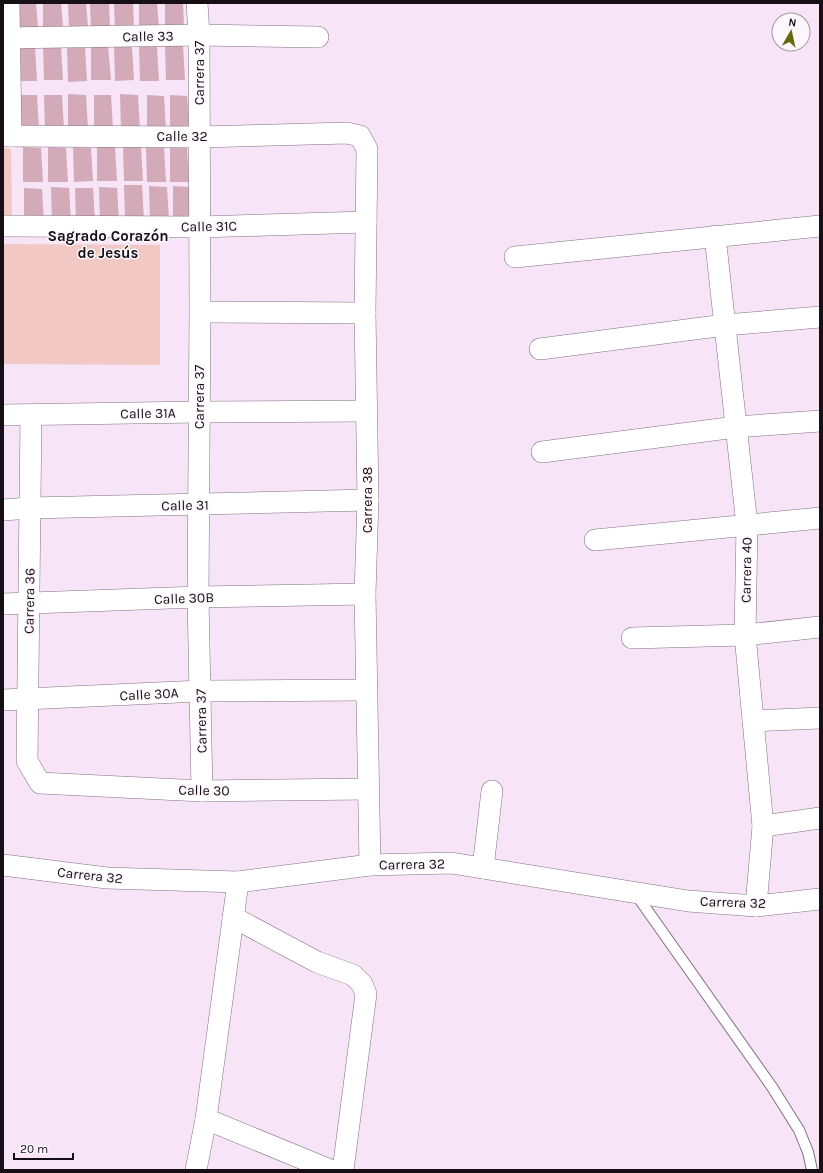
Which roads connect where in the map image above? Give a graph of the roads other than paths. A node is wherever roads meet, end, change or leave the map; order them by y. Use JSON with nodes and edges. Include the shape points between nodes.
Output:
{"nodes":[{"id":1,"x":9,"y":3,"type":"edge"},
{"id":2,"x":197,"y":3,"type":"edge"},
{"id":3,"x":199,"y":34,"type":"junction"},
{"id":4,"x":318,"y":37,"type":"dead end"},
{"id":5,"x":6,"y":38,"type":"edge"},
{"id":6,"x":7,"y":136,"type":"edge"},
{"id":7,"x":360,"y":136,"type":"joint"},
{"id":8,"x":200,"y":137,"type":"junction"},
{"id":9,"x":366,"y":222,"type":"junction"},
{"id":10,"x":3,"y":226,"type":"edge"},
{"id":11,"x":820,"y":226,"type":"edge"},
{"id":12,"x":200,"y":227,"type":"junction"},
{"id":13,"x":715,"y":236,"type":"junction"},
{"id":14,"x":515,"y":257,"type":"dead end"},
{"id":15,"x":200,"y":312,"type":"junction"},
{"id":16,"x":365,"y":313,"type":"junction"},
{"id":17,"x":820,"y":317,"type":"edge"},
{"id":18,"x":725,"y":325,"type":"junction"},
{"id":19,"x":540,"y":349,"type":"dead end"},
{"id":20,"x":365,"y":411,"type":"junction"},
{"id":21,"x":199,"y":412,"type":"junction"},
{"id":22,"x":3,"y":415,"type":"edge"},
{"id":23,"x":31,"y":416,"type":"junction"},
{"id":24,"x":820,"y":421,"type":"edge"},
{"id":25,"x":736,"y":427,"type":"junction"},
{"id":26,"x":542,"y":452,"type":"dead end"},
{"id":27,"x":368,"y":500,"type":"junction"},
{"id":28,"x":198,"y":505,"type":"junction"},
{"id":29,"x":30,"y":508,"type":"junction"},
{"id":30,"x":3,"y":510,"type":"edge"},
{"id":31,"x":820,"y":518,"type":"edge"},
{"id":32,"x":747,"y":525,"type":"junction"},
{"id":33,"x":594,"y":540,"type":"dead end"},
{"id":34,"x":365,"y":594,"type":"junction"},
{"id":35,"x":198,"y":597,"type":"junction"},
{"id":36,"x":3,"y":604,"type":"edge"},
{"id":37,"x":28,"y":604,"type":"junction"},
{"id":38,"x":820,"y":627,"type":"edge"},
{"id":39,"x":745,"y":635,"type":"junction"},
{"id":40,"x":632,"y":638,"type":"dead end"},
{"id":41,"x":367,"y":690,"type":"junction"},
{"id":42,"x":200,"y":692,"type":"junction"},
{"id":43,"x":28,"y":699,"type":"junction"},
{"id":44,"x":3,"y":700,"type":"edge"},
{"id":45,"x":820,"y":718,"type":"edge"},
{"id":46,"x":753,"y":721,"type":"junction"},
{"id":47,"x":40,"y":783,"type":"joint"},
{"id":48,"x":368,"y":789,"type":"junction"},
{"id":49,"x":202,"y":791,"type":"junction"},
{"id":50,"x":492,"y":791,"type":"dead end"},
{"id":51,"x":820,"y":818,"type":"edge"},
{"id":52,"x":762,"y":826,"type":"junction"},
{"id":53,"x":3,"y":865,"type":"edge"},
{"id":54,"x":370,"y":865,"type":"junction"},
{"id":55,"x":483,"y":868,"type":"junction"},
{"id":56,"x":238,"y":882,"type":"junction"},
{"id":57,"x":634,"y":892,"type":"junction"},
{"id":58,"x":820,"y":899,"type":"edge"},
{"id":59,"x":756,"y":906,"type":"junction"},
{"id":60,"x":233,"y":916,"type":"junction"},
{"id":61,"x":206,"y":1119,"type":"junction"},
{"id":62,"x":196,"y":1170,"type":"edge"},
{"id":63,"x":330,"y":1170,"type":"edge"},
{"id":64,"x":343,"y":1170,"type":"edge"},
{"id":65,"x":812,"y":1170,"type":"edge"}],
"edges":[{"from":1,"to":5,"type":"street"},
{"from":2,"to":3,"type":"street","name":"Carrera 37"},
{"from":3,"to":4,"type":"street","name":"Calle 33"},
{"from":3,"to":5,"type":"street","name":"Calle 33"},
{"from":3,"to":8,"type":"street","name":"Carrera 37"},
{"from":5,"to":6,"type":"street"},
{"from":6,"to":8,"type":"street","name":"Calle 32"},
{"from":7,"to":8,"type":"street","name":"Calle 32","via":[[347,133]]},
{"from":7,"to":9,"type":"street","name":"Carrera 38","via":[[367,149]]},
{"from":8,"to":12,"type":"street","name":"Carrera 37"},
{"from":9,"to":12,"type":"street","name":"Calle 31C"},
{"from":9,"to":16,"type":"street","name":"Carrera 38"},
{"from":10,"to":12,"type":"street","name":"Calle 31C"},
{"from":11,"to":13,"type":"street"},
{"from":12,"to":15,"type":"street","name":"Carrera 37"},
{"from":13,"to":14,"type":"street"},
{"from":13,"to":18,"type":"street","name":"Carrera 40"},
{"from":15,"to":16,"type":"street"},
{"from":15,"to":21,"type":"street","name":"Carrera 37"},
{"from":16,"to":20,"type":"street","name":"Carrera 38"},
{"from":17,"to":18,"type":"street"},
{"from":18,"to":19,"type":"street"},
{"from":18,"to":25,"type":"street","name":"Carrera 40"},
{"from":20,"to":21,"type":"street","name":"Calle 31A"},
{"from":20,"to":27,"type":"street","name":"Carrera 38"},
{"from":21,"to":23,"type":"street","name":"Calle 31A"},
{"from":21,"to":28,"type":"street","name":"Carrera 37"},
{"from":22,"to":23,"type":"street","name":"Calle 31A"},
{"from":23,"to":29,"type":"street","name":"Carrera 36"},
{"from":24,"to":25,"type":"street"},
{"from":25,"to":26,"type":"street"},
{"from":25,"to":32,"type":"street","name":"Carrera 40"},
{"from":27,"to":28,"type":"street","name":"Calle 31"},
{"from":27,"to":34,"type":"street","name":"Carrera 38"},
{"from":28,"to":29,"type":"street","name":"Calle 31"},
{"from":28,"to":35,"type":"street","name":"Carrera 37"},
{"from":29,"to":30,"type":"street","name":"Calle 31"},
{"from":29,"to":37,"type":"street","name":"Carrera 36"},
{"from":31,"to":32,"type":"street"},
{"from":32,"to":33,"type":"street"},
{"from":32,"to":39,"type":"street","name":"Carrera 40"},
{"from":34,"to":35,"type":"street","name":"Calle 30B"},
{"from":34,"to":41,"type":"street","name":"Carrera 38"},
{"from":35,"to":37,"type":"street","name":"Calle 30B"},
{"from":35,"to":42,"type":"street","name":"Carrera 37"},
{"from":36,"to":37,"type":"street","name":"Calle 30B"},
{"from":37,"to":43,"type":"street","name":"Carrera 36"},
{"from":38,"to":39,"type":"street"},
{"from":39,"to":40,"type":"street"},
{"from":39,"to":46,"type":"street","name":"Carrera 40"},
{"from":41,"to":42,"type":"street","name":"Calle 30A"},
{"from":41,"to":48,"type":"street","name":"Carrera 38"},
{"from":42,"to":43,"type":"street","name":"Calle 30A"},
{"from":42,"to":49,"type":"street","name":"Carrera 37"},
{"from":43,"to":44,"type":"street","name":"Calle 30A"},
{"from":43,"to":47,"type":"street","name":"Carrera 36","via":[[27,761]]},
{"from":45,"to":46,"type":"street"},
{"from":46,"to":52,"type":"street","name":"Carrera 40"},
{"from":47,"to":49,"type":"street","name":"Calle 30"},
{"from":48,"to":49,"type":"street","name":"Calle 30"},
{"from":48,"to":54,"type":"street","name":"Carrera 38"},
{"from":50,"to":55,"type":"street"},
{"from":51,"to":52,"type":"street"},
{"from":52,"to":59,"type":"street","name":"Carrera 40"},
{"from":53,"to":56,"type":"street","name":"Carrera 32","via":[[107,878]]},
{"from":54,"to":55,"type":"street","name":"Carrera 32","via":[[451,863]]},
{"from":54,"to":56,"type":"street","name":"Carrera 32"},
{"from":55,"to":57,"type":"street","name":"Carrera 32"},
{"from":56,"to":60,"type":"street"},
{"from":57,"to":59,"type":"street","name":"Carrera 32","via":[[688,901]]},
{"from":57,"to":65,"type":"lane","via":[[799,1130]]},
{"from":58,"to":59,"type":"street","name":"Carrera 32"},
{"from":60,"to":61,"type":"street"},
{"from":60,"to":64,"type":"street","via":[[317,962],[353,976],[362,984],[366,994]]},
{"from":61,"to":62,"type":"street"},
{"from":61,"to":63,"type":"street"}]}
